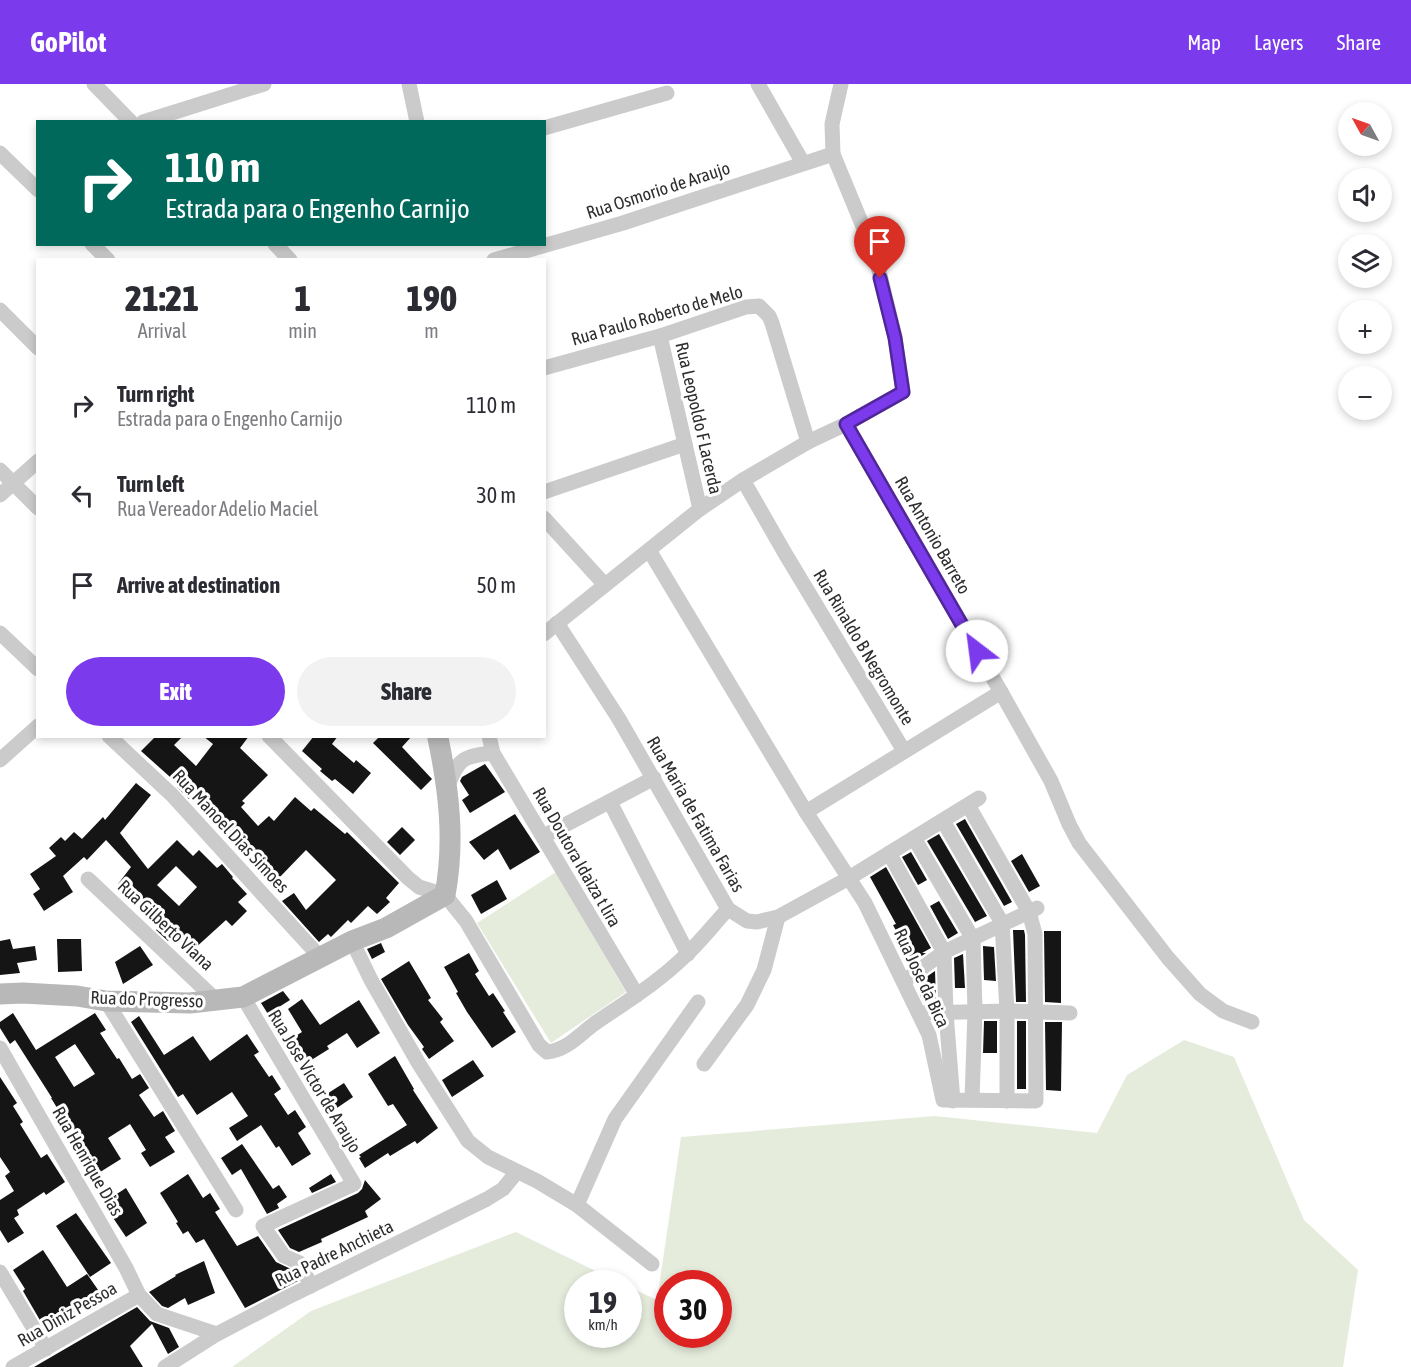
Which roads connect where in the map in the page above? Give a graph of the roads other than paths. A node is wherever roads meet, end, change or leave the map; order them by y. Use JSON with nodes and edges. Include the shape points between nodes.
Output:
{"nodes":[{"id":1,"x":94,"y":84,"type":"edge"},
{"id":2,"x":264,"y":84,"type":"edge"},
{"id":3,"x":409,"y":84,"type":"edge"},
{"id":4,"x":758,"y":84,"type":"edge"},
{"id":5,"x":841,"y":84,"type":"edge"},
{"id":6,"x":667,"y":93,"type":"dead end"},
{"id":7,"x":129,"y":120,"type":"edge"},
{"id":8,"x":149,"y":120,"type":"edge"},
{"id":9,"x":417,"y":120,"type":"edge"},
{"id":10,"x":546,"y":127,"type":"edge"},
{"id":11,"x":0,"y":153,"type":"edge"},
{"id":12,"x":833,"y":154,"type":"junction"},
{"id":13,"x":803,"y":164,"type":"junction"},
{"id":14,"x":36,"y":188,"type":"edge"},
{"id":15,"x":546,"y":245,"type":"edge"},
{"id":16,"x":277,"y":246,"type":"edge"},
{"id":17,"x":543,"y":246,"type":"edge"},
{"id":18,"x":288,"y":258,"type":"edge"},
{"id":19,"x":501,"y":258,"type":"edge"},
{"id":20,"x":0,"y":310,"type":"edge"},
{"id":21,"x":660,"y":336,"type":"junction"},
{"id":22,"x":36,"y":346,"type":"edge"},
{"id":23,"x":546,"y":367,"type":"edge"},
{"id":24,"x":846,"y":424,"type":"junction"},
{"id":25,"x":808,"y":442,"type":"junction"},
{"id":26,"x":685,"y":444,"type":"junction"},
{"id":27,"x":36,"y":462,"type":"edge"},
{"id":28,"x":0,"y":470,"type":"edge"},
{"id":29,"x":743,"y":480,"type":"junction"},
{"id":30,"x":12,"y":483,"type":"junction"},
{"id":31,"x":546,"y":491,"type":"edge"},
{"id":32,"x":0,"y":495,"type":"edge"},
{"id":33,"x":36,"y":506,"type":"edge"},
{"id":34,"x":700,"y":509,"type":"junction"},
{"id":35,"x":546,"y":520,"type":"edge"},
{"id":36,"x":649,"y":550,"type":"junction"},
{"id":37,"x":605,"y":585,"type":"junction"},
{"id":38,"x":557,"y":623,"type":"junction"},
{"id":39,"x":546,"y":632,"type":"edge"},
{"id":40,"x":0,"y":633,"type":"edge"},
{"id":41,"x":36,"y":667,"type":"edge"},
{"id":42,"x":1001,"y":692,"type":"junction"},
{"id":43,"x":36,"y":728,"type":"edge"},
{"id":44,"x":110,"y":738,"type":"edge"},
{"id":45,"x":271,"y":738,"type":"edge"},
{"id":46,"x":438,"y":738,"type":"edge"},
{"id":47,"x":489,"y":738,"type":"edge"},
{"id":48,"x":904,"y":751,"type":"junction"},
{"id":49,"x":493,"y":753,"type":"junction"},
{"id":50,"x":0,"y":760,"type":"edge"},
{"id":51,"x":654,"y":778,"type":"junction"},
{"id":52,"x":448,"y":786,"type":"junction"},
{"id":53,"x":609,"y":802,"type":"junction"},
{"id":54,"x":806,"y":812,"type":"junction"},
{"id":55,"x":943,"y":820,"type":"junction"},
{"id":56,"x":544,"y":836,"type":"junction"},
{"id":57,"x":914,"y":838,"type":"junction"},
{"id":58,"x":889,"y":853,"type":"junction"},
{"id":59,"x":849,"y":878,"type":"junction"},
{"id":60,"x":88,"y":879,"type":"dead end"},
{"id":61,"x":445,"y":895,"type":"junction"},
{"id":62,"x":728,"y":909,"type":"junction"},
{"id":63,"x":1033,"y":910,"type":"junction"},
{"id":64,"x":778,"y":917,"type":"junction"},
{"id":65,"x":1002,"y":923,"type":"junction"},
{"id":66,"x":973,"y":939,"type":"junction"},
{"id":67,"x":352,"y":941,"type":"junction"},
{"id":68,"x":944,"y":952,"type":"junction"},
{"id":69,"x":688,"y":954,"type":"junction"},
{"id":70,"x":320,"y":957,"type":"junction"},
{"id":71,"x":903,"y":981,"type":"junction"},
{"id":72,"x":0,"y":994,"type":"edge"},
{"id":73,"x":637,"y":995,"type":"junction"},
{"id":74,"x":243,"y":997,"type":"junction"},
{"id":75,"x":216,"y":1000,"type":"junction"},
{"id":76,"x":106,"y":1001,"type":"junction"},
{"id":77,"x":698,"y":1002,"type":"dead end"},
{"id":78,"x":975,"y":1011,"type":"junction"},
{"id":79,"x":1006,"y":1011,"type":"junction"},
{"id":80,"x":1036,"y":1011,"type":"junction"},
{"id":81,"x":1070,"y":1012,"type":"dead end"},
{"id":82,"x":919,"y":1013,"type":"junction"},
{"id":83,"x":946,"y":1013,"type":"junction"},
{"id":84,"x":1252,"y":1022,"type":"dead end"},
{"id":85,"x":0,"y":1048,"type":"edge"},
{"id":86,"x":704,"y":1064,"type":"dead end"},
{"id":87,"x":972,"y":1100,"type":"junction"},
{"id":88,"x":948,"y":1101,"type":"junction"},
{"id":89,"x":1007,"y":1101,"type":"junction"},
{"id":90,"x":516,"y":1173,"type":"junction"},
{"id":91,"x":577,"y":1205,"type":"junction"},
{"id":92,"x":236,"y":1210,"type":"dead end"},
{"id":93,"x":652,"y":1264,"type":"dead end"},
{"id":94,"x":0,"y":1272,"type":"edge"},
{"id":95,"x":311,"y":1286,"type":"junction"},
{"id":96,"x":139,"y":1295,"type":"junction"},
{"id":97,"x":217,"y":1334,"type":"junction"},
{"id":98,"x":46,"y":1349,"type":"junction"},
{"id":99,"x":13,"y":1367,"type":"edge"},
{"id":100,"x":165,"y":1367,"type":"edge"}],
"edges":[{"from":1,"to":7,"type":"street"},
{"from":2,"to":8,"type":"street"},
{"from":3,"to":9,"type":"street"},
{"from":4,"to":13,"type":"street"},
{"from":5,"to":12,"type":"street","via":[[832,124]]},
{"from":6,"to":10,"type":"street"},
{"from":11,"to":14,"type":"street"},
{"from":12,"to":13,"type":"street","name":"Rua Osmorio de Araujo"},
{"from":12,"to":24,"type":"street","via":[[876,258],[903,392]]},
{"from":13,"to":15,"type":"street","name":"Rua Osmorio de Araujo"},
{"from":16,"to":18,"type":"street"},
{"from":17,"to":19,"type":"street","name":"Rua Osmorio de Araujo"},
{"from":20,"to":22,"type":"street"},
{"from":21,"to":23,"type":"street","name":"Rua Paulo Roberto de Melo"},
{"from":21,"to":25,"type":"street","name":"Rua Paulo Roberto de Melo","via":[[755,306],[765,311]]},
{"from":21,"to":26,"type":"street","name":"Rua Leopoldo F Lacerda"},
{"from":24,"to":25,"type":"street"},
{"from":24,"to":42,"type":"street","name":"Rua Antonio Barreto"},
{"from":25,"to":29,"type":"street"},
{"from":26,"to":31,"type":"street"},
{"from":26,"to":34,"type":"street","name":"Rua Leopoldo F Lacerda"},
{"from":27,"to":30,"type":"street"},
{"from":28,"to":30,"type":"street"},
{"from":29,"to":34,"type":"street"},
{"from":29,"to":48,"type":"street","name":"Rua Rinaldo B Negromonte"},
{"from":30,"to":32,"type":"street"},
{"from":30,"to":33,"type":"street"},
{"from":34,"to":36,"type":"street"},
{"from":35,"to":37,"type":"street"},
{"from":36,"to":37,"type":"street"},
{"from":36,"to":54,"type":"street"},
{"from":37,"to":38,"type":"street"},
{"from":38,"to":39,"type":"street"},
{"from":38,"to":51,"type":"street","name":"Rua Maria de Fatima Farias"},
{"from":40,"to":41,"type":"street"},
{"from":42,"to":48,"type":"street"},
{"from":42,"to":84,"type":"street","name":"Rua Antonio Barreto","via":[[1051,781],[1079,843],[1200,994],[1223,1011]]},
{"from":43,"to":50,"type":"street"},
{"from":44,"to":70,"type":"street","name":"Rua Manoel Dias Simoes","via":[[172,795]]},
{"from":45,"to":61,"type":"street","via":[[408,878]]},
{"from":46,"to":52,"type":"street"},
{"from":47,"to":49,"type":"street","name":"Rua Doutora Idaiza t lira"},
{"from":48,"to":54,"type":"street","name":"Rua Rinaldo B Negromonte"},
{"from":49,"to":52,"type":"street","via":[[472,755],[460,761]]},
{"from":49,"to":56,"type":"street","name":"Rua Doutora Idaiza t lira"},
{"from":51,"to":53,"type":"street"},
{"from":51,"to":62,"type":"street","name":"Rua Maria de Fatima Farias"},
{"from":52,"to":61,"type":"street","via":[[452,846]]},
{"from":53,"to":56,"type":"street"},
{"from":53,"to":69,"type":"street"},
{"from":54,"to":59,"type":"street","name":"Rua Jose da Bica"},
{"from":55,"to":57,"type":"street","name":"Rua Maria de Fatima Farias"},
{"from":55,"to":63,"type":"street","name":"Rua Maria de Fatima Farias","via":[[974,802]]},
{"from":55,"to":65,"type":"street"},
{"from":56,"to":73,"type":"street","name":"Rua Doutora Idaiza t lira"},
{"from":57,"to":58,"type":"street","name":"Rua Maria de Fatima Farias"},
{"from":57,"to":66,"type":"street"},
{"from":58,"to":59,"type":"street","name":"Rua Maria de Fatima Farias"},
{"from":58,"to":68,"type":"street"},
{"from":59,"to":64,"type":"street","name":"Rua Maria de Fatima Farias"},
{"from":59,"to":71,"type":"street","name":"Rua Jose da Bica","via":[[866,903]]},
{"from":60,"to":75,"type":"street","name":"Rua Gilberto Viana"},
{"from":61,"to":67,"type":"street","name":"Rua do Progresso","via":[[386,928]]},
{"from":61,"to":73,"type":"street","via":[[466,921],[539,1045],[547,1052],[568,1045]]},
{"from":62,"to":64,"type":"street","name":"Rua Maria de Fatima Farias","via":[[747,921]]},
{"from":62,"to":69,"type":"street"},
{"from":63,"to":65,"type":"street"},
{"from":63,"to":80,"type":"street"},
{"from":64,"to":86,"type":"street","via":[[764,970],[751,996]]},
{"from":65,"to":66,"type":"street"},
{"from":65,"to":79,"type":"street"},
{"from":66,"to":68,"type":"street"},
{"from":66,"to":78,"type":"street"},
{"from":67,"to":70,"type":"street","name":"Rua do Progresso"},
{"from":67,"to":90,"type":"street","via":[[419,1064],[464,1135],[488,1157]]},
{"from":68,"to":71,"type":"street"},
{"from":68,"to":83,"type":"street"},
{"from":69,"to":73,"type":"street"},
{"from":70,"to":74,"type":"street","name":"Rua do Progresso"},
{"from":71,"to":82,"type":"street","name":"Rua Jose da Bica"},
{"from":72,"to":76,"type":"street","name":"Rua do Progresso","via":[[77,996]]},
{"from":74,"to":75,"type":"street","name":"Rua do Progresso"},
{"from":74,"to":95,"type":"street","name":"Rua Jose Victor de Araujo","via":[[354,1184],[263,1226],[284,1256],[300,1263]]},
{"from":75,"to":76,"type":"street","name":"Rua do Progresso"},
{"from":76,"to":92,"type":"street"},
{"from":77,"to":91,"type":"street","via":[[615,1119]]},
{"from":78,"to":79,"type":"street"},
{"from":78,"to":83,"type":"street"},
{"from":78,"to":87,"type":"street"},
{"from":79,"to":80,"type":"street"},
{"from":79,"to":89,"type":"street"},
{"from":80,"to":81,"type":"street"},
{"from":80,"to":89,"type":"street","via":[[1036,1101]]},
{"from":82,"to":83,"type":"street"},
{"from":82,"to":88,"type":"street","name":"Rua Jose da Bica"},
{"from":83,"to":88,"type":"street"},
{"from":85,"to":96,"type":"street","name":"Rua Henrique Dias"},
{"from":87,"to":88,"type":"street"},
{"from":87,"to":89,"type":"street"},
{"from":90,"to":91,"type":"street"},
{"from":90,"to":95,"type":"street","name":"Rua Padre Anchieta","via":[[503,1189],[487,1199]]},
{"from":91,"to":93,"type":"street"},
{"from":94,"to":98,"type":"street"},
{"from":95,"to":97,"type":"street","name":"Rua Padre Anchieta"},
{"from":96,"to":97,"type":"street","via":[[162,1317]]},
{"from":96,"to":98,"type":"street","name":"Rua Diniz Pessoa"},
{"from":97,"to":100,"type":"street","name":"Rua Padre Anchieta"},
{"from":98,"to":99,"type":"street","name":"Rua Diniz Pessoa"}]}
